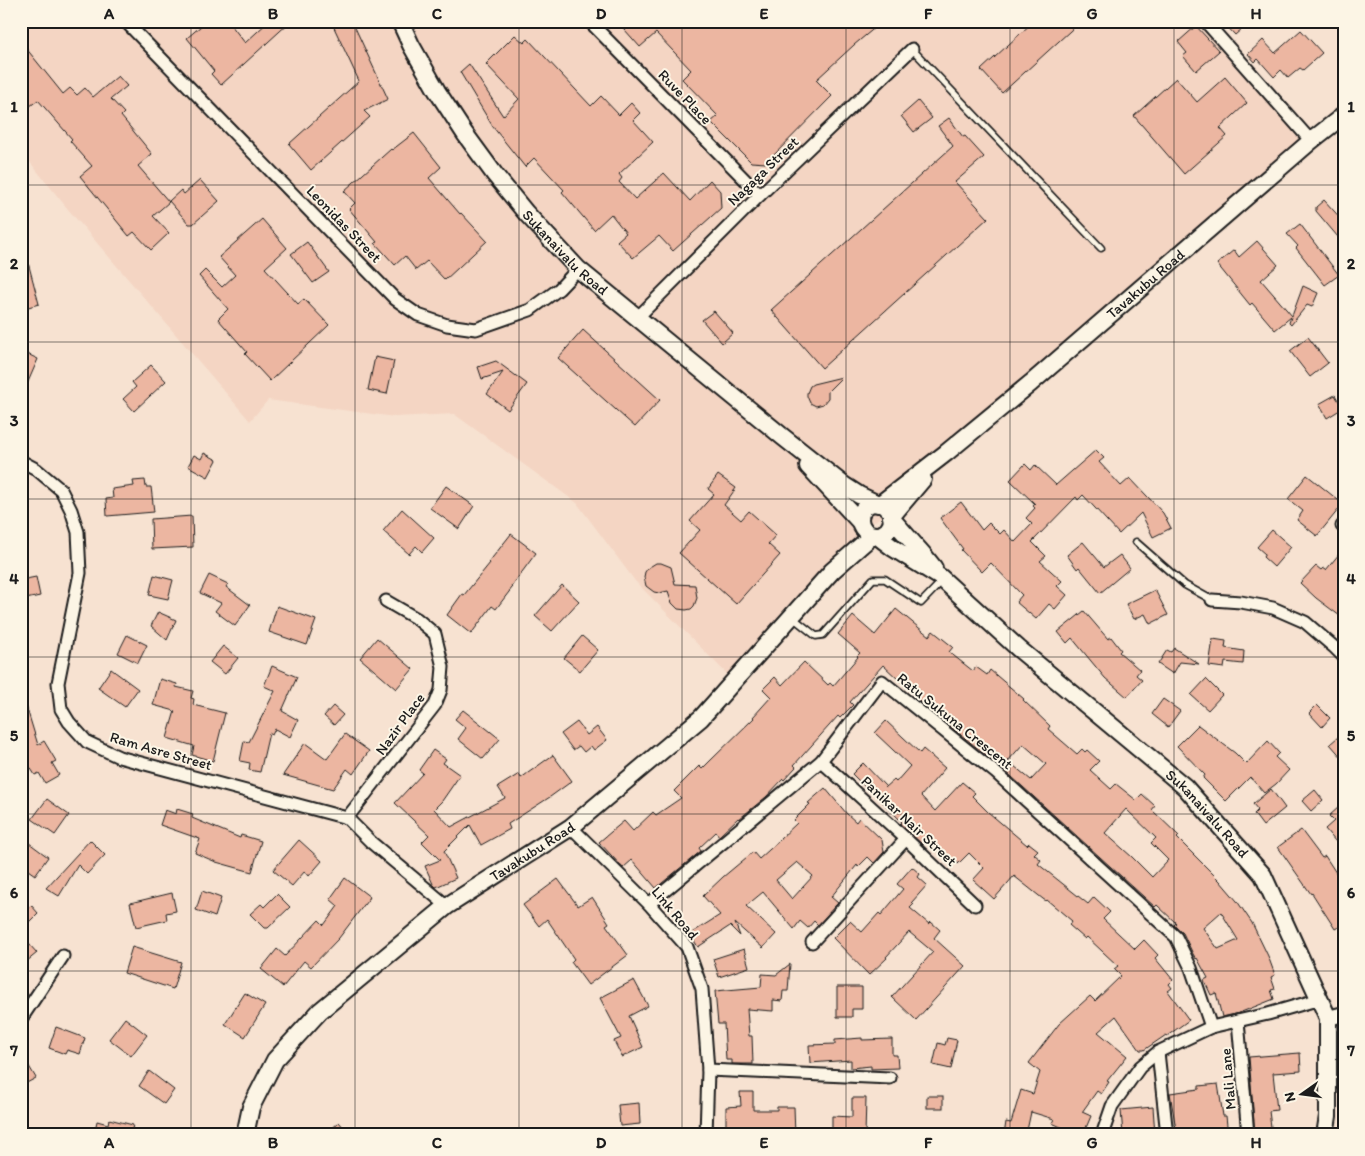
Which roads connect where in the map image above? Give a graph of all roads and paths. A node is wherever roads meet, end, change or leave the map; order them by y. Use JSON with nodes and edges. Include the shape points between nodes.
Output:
{"nodes":[{"id":1,"x":126,"y":21,"type":"edge"},
{"id":2,"x":400,"y":21,"type":"edge"},
{"id":3,"x":589,"y":21,"type":"edge"},
{"id":4,"x":1205,"y":21,"type":"edge"},
{"id":5,"x":912,"y":49,"type":"joint"},
{"id":6,"x":1344,"y":115,"type":"edge"},
{"id":7,"x":1312,"y":141,"type":"junction"},
{"id":8,"x":760,"y":194,"type":"junction"},
{"id":9,"x":1101,"y":248,"type":"dead end"},
{"id":10,"x":578,"y":269,"type":"junction"},
{"id":11,"x":638,"y":317,"type":"junction"},
{"id":12,"x":783,"y":438,"type":"junction"},
{"id":13,"x":946,"y":453,"type":"junction"},
{"id":14,"x":21,"y":461,"type":"edge"},
{"id":15,"x":879,"y":504,"type":"junction"},
{"id":16,"x":891,"y":518,"type":"junction"},
{"id":17,"x":860,"y":523,"type":"junction"},
{"id":18,"x":874,"y":535,"type":"junction"},
{"id":19,"x":1136,"y":542,"type":"dead end"},
{"id":20,"x":832,"y":571,"type":"junction"},
{"id":21,"x":942,"y":578,"type":"junction"},
{"id":22,"x":1212,"y":600,"type":"joint"},
{"id":23,"x":386,"y":601,"type":"dead end"},
{"id":24,"x":791,"y":617,"type":"junction"},
{"id":25,"x":1344,"y":657,"type":"edge"},
{"id":26,"x":821,"y":761,"type":"junction"},
{"id":27,"x":347,"y":818,"type":"junction"},
{"id":28,"x":571,"y":826,"type":"junction"},
{"id":29,"x":906,"y":838,"type":"junction"},
{"id":30,"x":649,"y":904,"type":"junction"},
{"id":31,"x":975,"y":905,"type":"dead end"},
{"id":32,"x":447,"y":906,"type":"junction"},
{"id":33,"x":812,"y":942,"type":"dead end"},
{"id":34,"x":63,"y":956,"type":"dead end"},
{"id":35,"x":1320,"y":999,"type":"junction"},
{"id":36,"x":1336,"y":1016,"type":"edge"},
{"id":37,"x":21,"y":1017,"type":"edge"},
{"id":38,"x":1238,"y":1021,"type":"junction"},
{"id":39,"x":1211,"y":1028,"type":"junction"},
{"id":40,"x":1158,"y":1052,"type":"junction"},
{"id":41,"x":708,"y":1070,"type":"junction"},
{"id":42,"x":890,"y":1078,"type":"dead end"},
{"id":43,"x":245,"y":1135,"type":"edge"},
{"id":44,"x":706,"y":1135,"type":"edge"},
{"id":45,"x":1102,"y":1135,"type":"edge"},
{"id":46,"x":1167,"y":1135,"type":"edge"},
{"id":47,"x":1248,"y":1135,"type":"edge"},
{"id":48,"x":1325,"y":1135,"type":"edge"}],
"edges":[{"from":1,"to":10,"type":"street","name":"Leonidas Street","via":[[395,299],[418,315],[448,325],[476,329],[530,310],[560,289]]},
{"from":2,"to":10,"type":"main road","name":"Sukanaivalu Road","via":[[437,91],[465,134],[526,213]]},
{"from":3,"to":8,"type":"street","name":"Ruve Place"},
{"from":4,"to":7,"type":"street"},
{"from":5,"to":8,"type":"street","name":"Nagaga Street"},
{"from":5,"to":9,"type":"lane"},
{"from":6,"to":7,"type":"main road","name":"Tavakubu Road"},
{"from":7,"to":13,"type":"main road","name":"Tavakubu Road","via":[[1031,384]]},
{"from":8,"to":11,"type":"street","name":"Nagaga Street"},
{"from":10,"to":11,"type":"main road","name":"Sukanaivalu Road"},
{"from":11,"to":12,"type":"main road","name":"Sukanaivalu Road"},
{"from":12,"to":15,"type":"main road","name":"Sukanaivalu Road","via":[[859,495]]},
{"from":12,"to":17,"type":"main road","name":"Sukanaivalu Road"},
{"from":13,"to":15,"type":"main road","name":"Tavakubu Road"},
{"from":13,"to":16,"type":"main road","name":"Tavakubu Road"},
{"from":14,"to":27,"type":"street","name":"Ram Asre Street","via":[[61,490],[78,532],[80,573],[58,683],[61,709],[80,736],[119,757]]},
{"from":15,"to":16,"type":"main road","via":[[889,510]]},
{"from":15,"to":17,"type":"main road","via":[[862,510]]},
{"from":16,"to":18,"type":"main road","via":[[887,530]]},
{"from":16,"to":21,"type":"main road","name":"Sukanaivalu Road"},
{"from":17,"to":18,"type":"main road","via":[[864,530]]},
{"from":17,"to":20,"type":"main road","name":"Tavakubu Road"},
{"from":18,"to":20,"type":"main road","name":"Tavakubu Road"},
{"from":18,"to":21,"type":"main road","name":"Sukanaivalu Road"},
{"from":19,"to":22,"type":"lane","via":[[1185,585]]},
{"from":20,"to":24,"type":"main road","name":"Tavakubu Road"},
{"from":21,"to":24,"type":"lane","via":[[921,603],[885,579],[873,579],[823,635],[816,636]]},
{"from":21,"to":35,"type":"main road","name":"Sukanaivalu Road","via":[[1019,649],[1185,787],[1263,875]]},
{"from":22,"to":25,"type":"street","via":[[1273,608],[1305,622]]},
{"from":23,"to":27,"type":"street","name":"Nazir Place","via":[[418,619],[435,634],[443,666],[441,690],[435,705]]},
{"from":24,"to":28,"type":"main road","name":"Tavakubu Road","via":[[701,718]]},
{"from":26,"to":29,"type":"street","name":"Panikar Nair Street"},
{"from":26,"to":30,"type":"street","name":"Ratu Sukuna Crescent"},
{"from":26,"to":39,"type":"street","name":"Ratu Sukuna Crescent","via":[[882,681],[996,773],[1176,937],[1191,968]]},
{"from":27,"to":32,"type":"street"},
{"from":28,"to":30,"type":"street","name":"Link Road"},
{"from":28,"to":32,"type":"main road","name":"Tavakubu Road"},
{"from":29,"to":31,"type":"street","name":"Panikar Nair Street"},
{"from":29,"to":33,"type":"street"},
{"from":30,"to":41,"type":"street","name":"Link Road","via":[[686,948],[702,989]]},
{"from":32,"to":43,"type":"main road","name":"Tavakubu Road","via":[[320,1011],[275,1060],[251,1107]]},
{"from":34,"to":37,"type":"street"},
{"from":35,"to":36,"type":"main road","name":"Sukanaivalu Road"},
{"from":35,"to":38,"type":"street"},
{"from":36,"to":48,"type":"main road","name":"Sukanaivalu Road"},
{"from":38,"to":39,"type":"street"},
{"from":38,"to":47,"type":"street","name":"Mali Lane"},
{"from":39,"to":40,"type":"street"},
{"from":40,"to":45,"type":"street","via":[[1140,1068],[1112,1106]]},
{"from":40,"to":46,"type":"street"},
{"from":41,"to":42,"type":"street"},
{"from":41,"to":44,"type":"street","name":"Link Road"}]}
